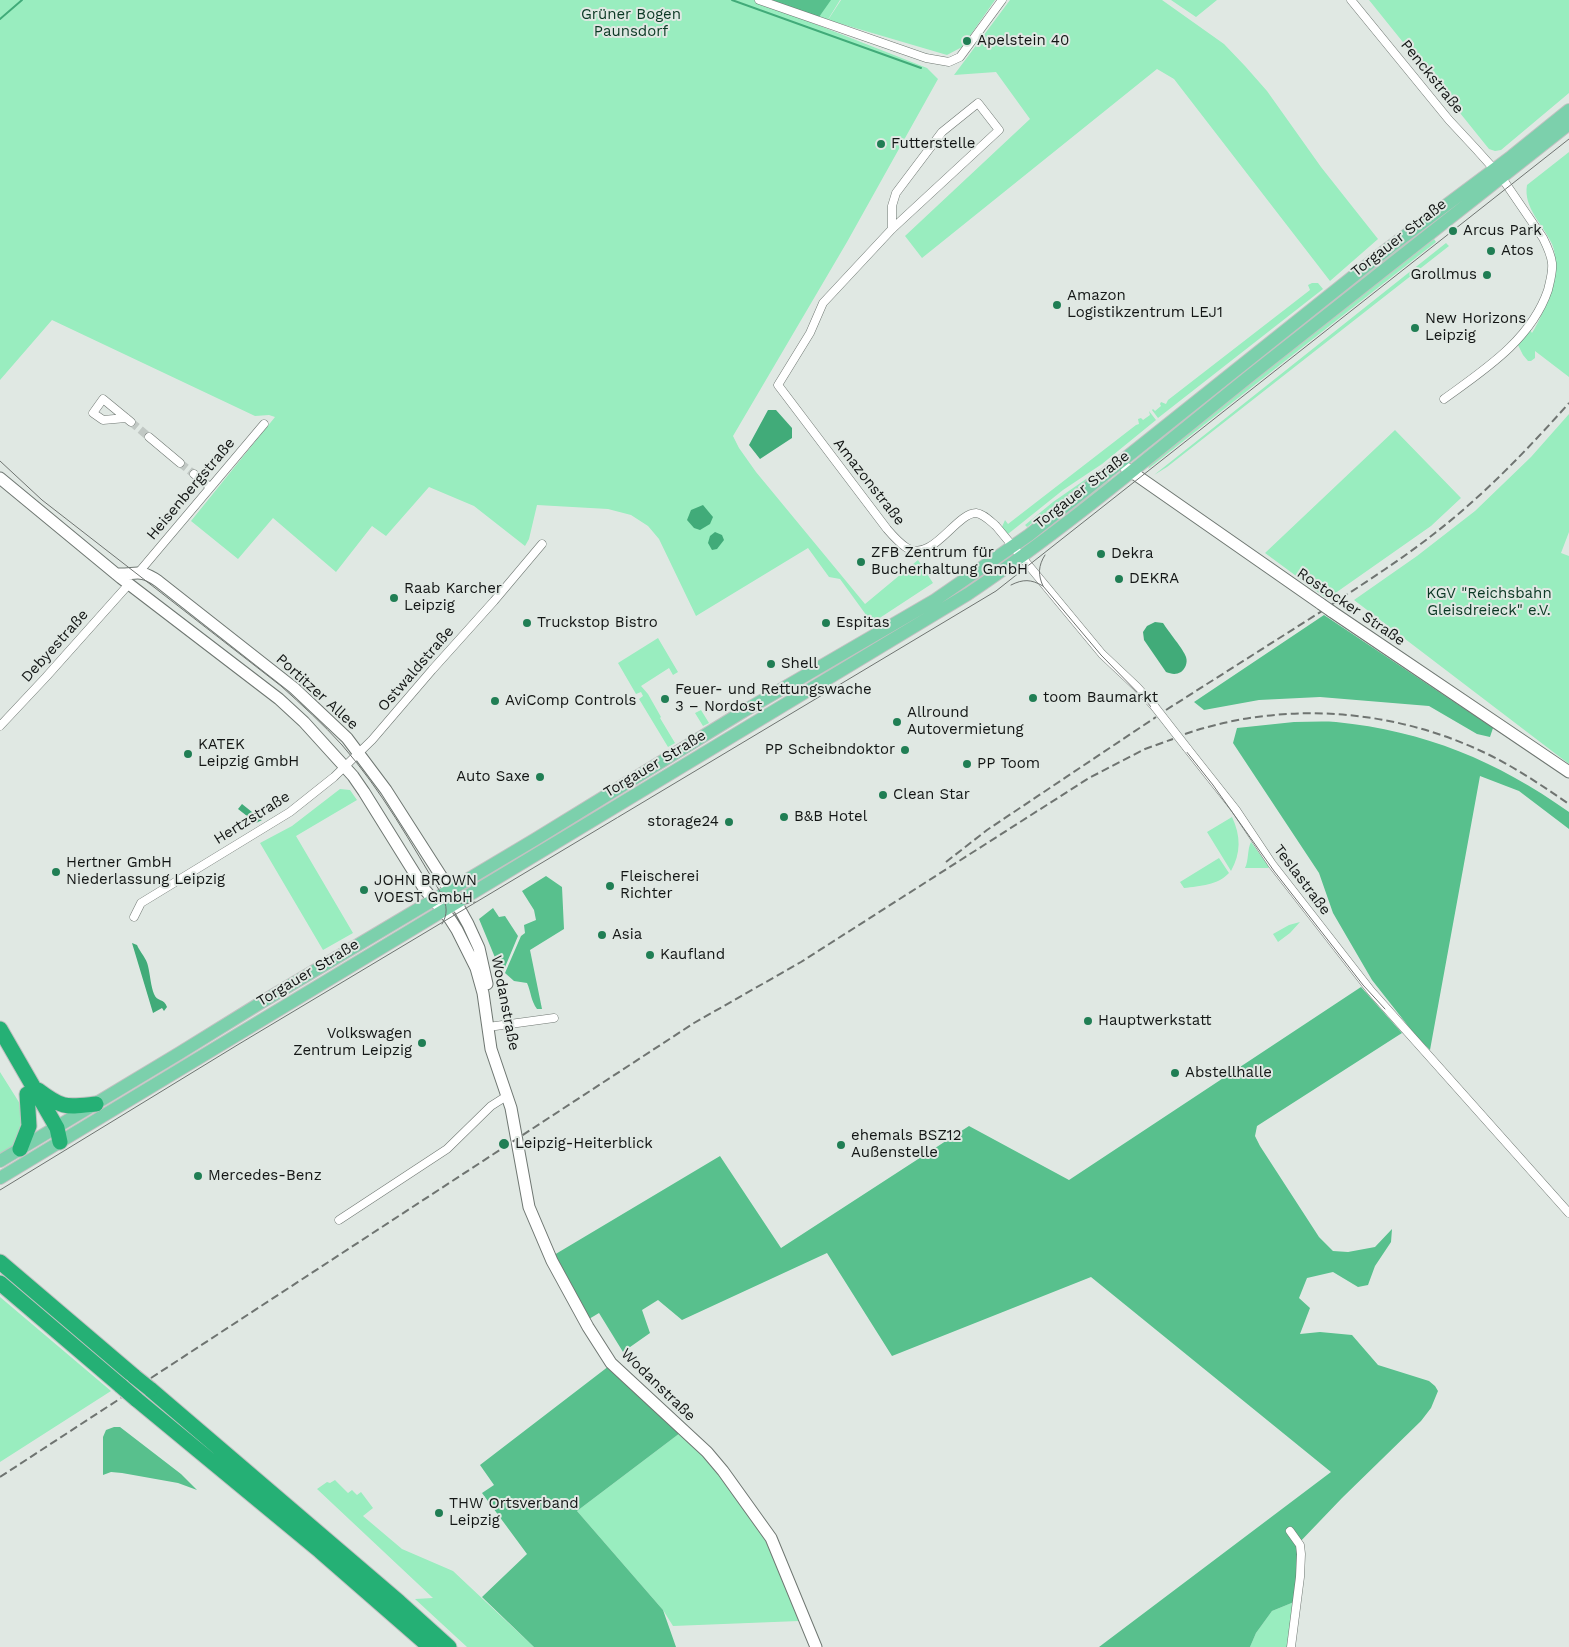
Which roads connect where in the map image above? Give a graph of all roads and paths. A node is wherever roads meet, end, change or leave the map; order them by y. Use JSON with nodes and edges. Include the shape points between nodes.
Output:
{"nodes":[{"id":1,"x":759,"y":0,"type":"edge"},
{"id":2,"x":1002,"y":0,"type":"edge"},
{"id":3,"x":1351,"y":0,"type":"edge"},
{"id":4,"x":1569,"y":110,"type":"edge"},
{"id":5,"x":1569,"y":124,"type":"edge"},
{"id":6,"x":1498,"y":174,"type":"junction"},
{"id":7,"x":892,"y":229,"type":"junction"},
{"id":8,"x":1444,"y":399,"type":"dead end"},
{"id":9,"x":264,"y":424,"type":"dead end"},
{"id":10,"x":149,"y":437,"type":"tunnel mouth"},
{"id":11,"x":180,"y":463,"type":"tunnel mouth"},
{"id":12,"x":1119,"y":463,"type":"junction"},
{"id":13,"x":1131,"y":472,"type":"junction"},
{"id":14,"x":194,"y":474,"type":"tunnel mouth"},
{"id":15,"x":0,"y":478,"type":"edge"},
{"id":16,"x":210,"y":487,"type":"junction"},
{"id":17,"x":542,"y":544,"type":"dead end"},
{"id":18,"x":1013,"y":547,"type":"junction"},
{"id":19,"x":1022,"y":557,"type":"junction"},
{"id":20,"x":139,"y":572,"type":"junction"},
{"id":21,"x":116,"y":574,"type":"junction"},
{"id":22,"x":129,"y":584,"type":"junction"},
{"id":23,"x":494,"y":602,"type":"junction"},
{"id":24,"x":500,"y":607,"type":"dead end"},
{"id":25,"x":0,"y":726,"type":"edge"},
{"id":26,"x":359,"y":754,"type":"junction"},
{"id":27,"x":344,"y":766,"type":"junction"},
{"id":28,"x":1569,"y":772,"type":"edge"},
{"id":29,"x":449,"y":891,"type":"junction"},
{"id":30,"x":433,"y":901,"type":"junction"},
{"id":31,"x":455,"y":903,"type":"junction"},
{"id":32,"x":442,"y":911,"type":"junction"},
{"id":33,"x":134,"y":917,"type":"dead end"},
{"id":34,"x":554,"y":1018,"type":"dead end"},
{"id":35,"x":491,"y":1026,"type":"junction"},
{"id":36,"x":0,"y":1029,"type":"edge"},
{"id":37,"x":0,"y":1049,"type":"edge"},
{"id":38,"x":31,"y":1091,"type":"junction"},
{"id":39,"x":508,"y":1097,"type":"junction"},
{"id":40,"x":96,"y":1104,"type":"junction"},
{"id":41,"x":56,"y":1134,"type":"junction"},
{"id":42,"x":20,"y":1149,"type":"junction"},
{"id":43,"x":0,"y":1161,"type":"edge"},
{"id":44,"x":0,"y":1178,"type":"edge"},
{"id":45,"x":1569,"y":1214,"type":"edge"},
{"id":46,"x":339,"y":1220,"type":"dead end"},
{"id":47,"x":0,"y":1262,"type":"edge"},
{"id":48,"x":0,"y":1284,"type":"edge"},
{"id":49,"x":1290,"y":1531,"type":"dead end"},
{"id":50,"x":430,"y":1647,"type":"edge"},
{"id":51,"x":449,"y":1647,"type":"edge"},
{"id":52,"x":816,"y":1647,"type":"edge"},
{"id":53,"x":1291,"y":1647,"type":"edge"}],
"edges":[{"from":1,"to":2,"type":"street","via":[[926,58],[949,62],[960,57]]},
{"from":3,"to":6,"type":"street","name":"Penckstraße","via":[[1439,109]]},
{"from":4,"to":6,"type":"main road","name":"Torgauer Straße"},
{"from":5,"to":6,"type":"main road","name":"Torgauer Straße"},
{"from":6,"to":8,"type":"street","name":"Penckstraße","via":[[1543,238],[1552,264],[1551,279],[1539,310],[1512,345]]},
{"from":6,"to":12,"type":"main road","name":"Torgauer Straße","via":[[1389,248]]},
{"from":6,"to":13,"type":"main road","name":"Torgauer Straße"},
{"from":7,"to":7,"type":"street","via":[[892,206],[896,193],[942,132],[978,103],[999,130]]},
{"from":7,"to":18,"type":"street","name":"Amazonstraße","via":[[823,303],[810,333],[778,385],[886,529],[908,549],[921,551],[969,515],[979,514],[987,517]]},
{"from":9,"to":16,"type":"street","name":"Heisenbergstraße"},
{"from":10,"to":11,"type":"street"},
{"from":12,"to":13,"type":"main road","name":"Rostocker Straße"},
{"from":12,"to":18,"type":"main road","name":"Torgauer Straße"},
{"from":13,"to":19,"type":"main road","name":"Torgauer Straße"},
{"from":13,"to":28,"type":"main road","name":"Rostocker Straße"},
{"from":14,"to":16,"type":"street"},
{"from":15,"to":21,"type":"main road","name":"Portitzer Allee"},
{"from":16,"to":20,"type":"street","name":"Heisenbergstraße"},
{"from":17,"to":23,"type":"street","name":"Ostwaldstraße"},
{"from":18,"to":19,"type":"street","name":"Amazonstraße"},
{"from":18,"to":29,"type":"main road","name":"Torgauer Straße","via":[[935,600],[744,711]]},
{"from":19,"to":31,"type":"main road","name":"Torgauer Straße","via":[[943,611]]},
{"from":19,"to":45,"type":"street","name":"Teslastraße","bridge":true,"via":[[1102,654],[1155,707],[1371,991]]},
{"from":20,"to":21,"type":"main road"},
{"from":20,"to":26,"type":"main road","name":"Portitzer Allee","via":[[162,584],[294,688],[347,738]]},
{"from":21,"to":22,"type":"main road","name":"Portitzer Allee"},
{"from":22,"to":25,"type":"street","name":"Debyestraße"},
{"from":22,"to":27,"type":"main road","name":"Portitzer Allee","via":[[279,699]]},
{"from":23,"to":24,"type":"street"},
{"from":23,"to":26,"type":"street","name":"Ostwaldstraße"},
{"from":26,"to":27,"type":"street","name":"Hertzstraße"},
{"from":26,"to":29,"type":"main road","name":"Portitzer Allee","via":[[386,790]]},
{"from":27,"to":30,"type":"main road","name":"Portitzer Allee"},
{"from":27,"to":33,"type":"street","name":"Hertzstraße","via":[[290,812],[141,903]]},
{"from":29,"to":30,"type":"main road","name":"Torgauer Straße"},
{"from":29,"to":31,"type":"main road","name":"Wodanstraße"},
{"from":30,"to":32,"type":"main road","name":"Wodanstraße"},
{"from":30,"to":40,"type":"main road","name":"Torgauer Straße"},
{"from":31,"to":32,"type":"main road","name":"Torgauer Straße"},
{"from":31,"to":35,"type":"main road","name":"Wodanstraße","via":[[479,948],[488,989]]},
{"from":32,"to":35,"type":"main road","name":"Wodanstraße","via":[[457,930],[476,968]]},
{"from":32,"to":41,"type":"main road","name":"Torgauer Straße"},
{"from":34,"to":35,"type":"street"},
{"from":35,"to":39,"type":"main road","name":"Wodanstraße"},
{"from":36,"to":38,"type":"highway"},
{"from":37,"to":38,"type":"highway"},
{"from":38,"to":40,"type":"highway","via":[[59,1105]]},
{"from":38,"to":41,"type":"highway"},
{"from":38,"to":42,"type":"highway","via":[[30,1126]]},
{"from":39,"to":46,"type":"street","via":[[479,1116],[447,1149]]},
{"from":39,"to":52,"type":"main road","name":"Wodanstraße","via":[[529,1207],[552,1261],[588,1326],[611,1362],[707,1452],[754,1513],[771,1538]]},
{"from":40,"to":41,"type":"main road","name":"Torgauer Straße"},
{"from":41,"to":42,"type":"main road"},
{"from":41,"to":44,"type":"main road","name":"Torgauer Straße","via":[[39,1154]]},
{"from":42,"to":43,"type":"main road"},
{"from":47,"to":51,"type":"highway","bridge":true},
{"from":48,"to":50,"type":"highway","bridge":true},
{"from":49,"to":53,"type":"street","via":[[1300,1545],[1301,1554]]}]}
